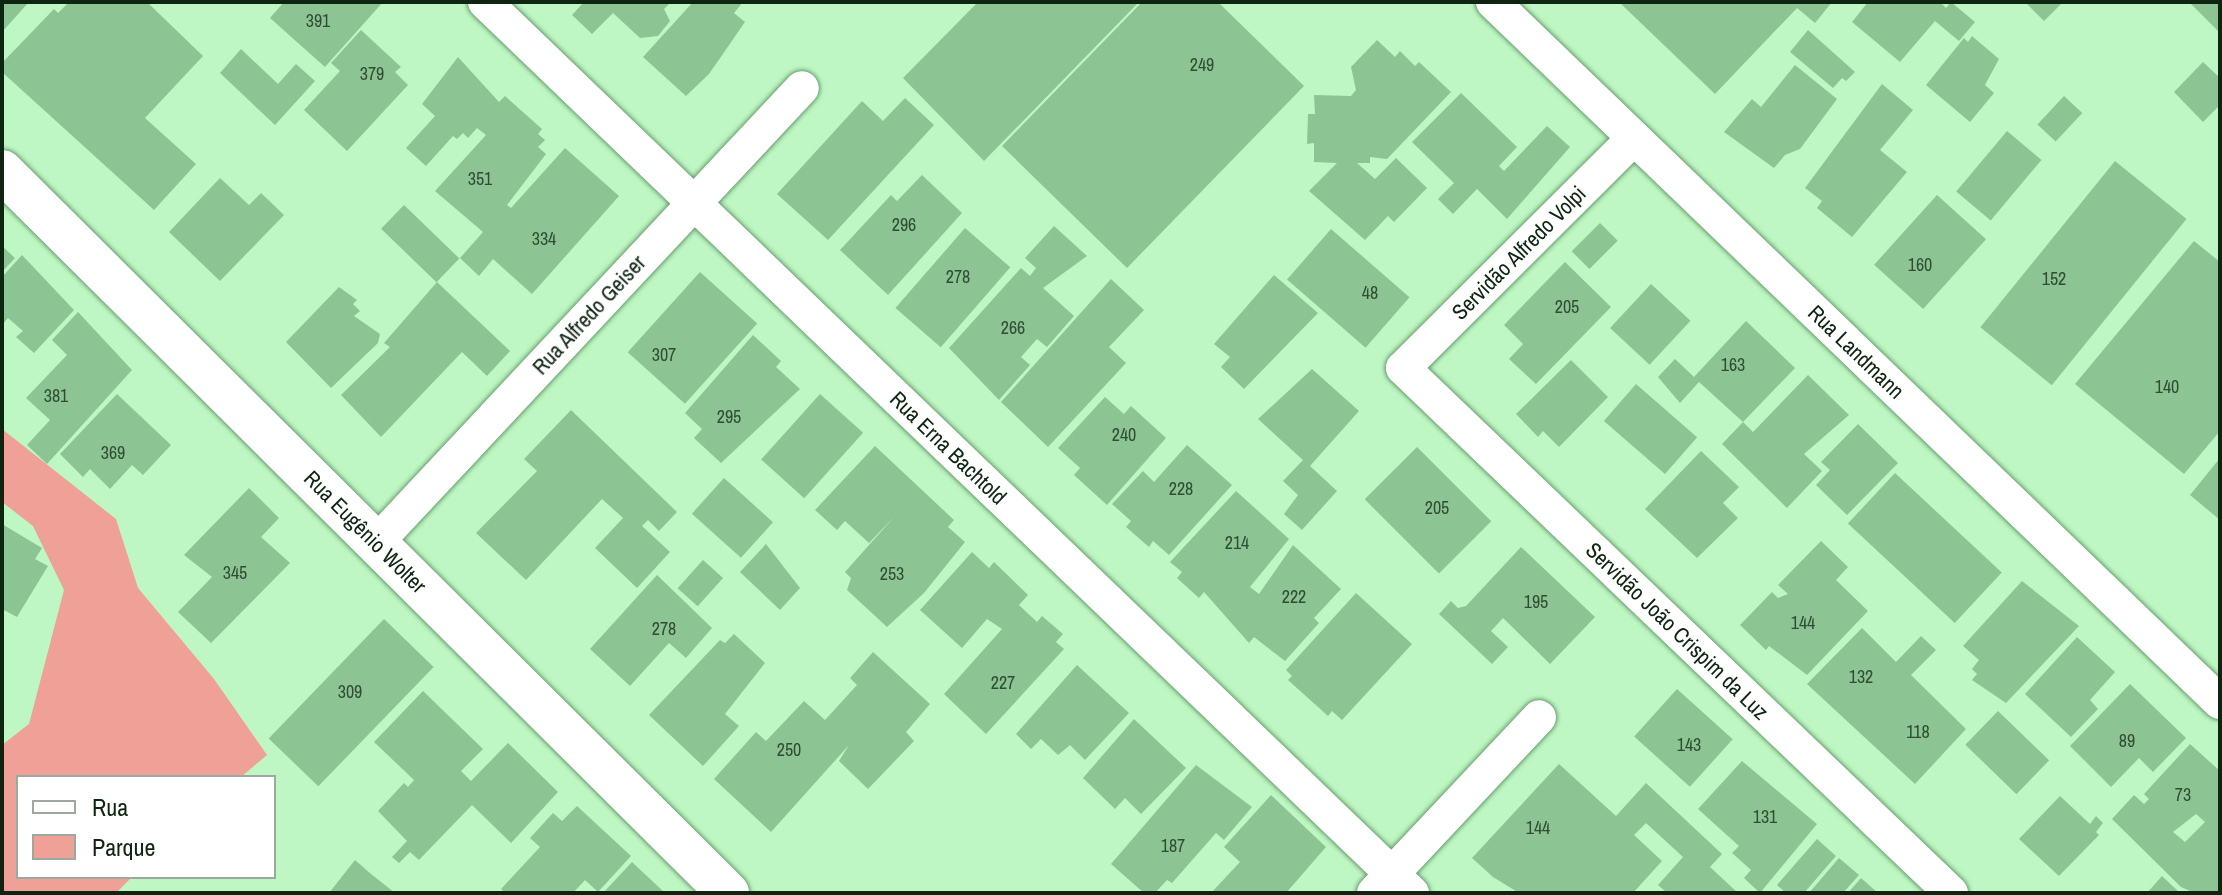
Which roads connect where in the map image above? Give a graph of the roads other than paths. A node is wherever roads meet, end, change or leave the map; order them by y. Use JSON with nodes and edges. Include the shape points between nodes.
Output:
{"nodes":[{"id":1,"x":485,"y":2,"type":"edge"},
{"id":2,"x":1493,"y":2,"type":"edge"},
{"id":3,"x":802,"y":88,"type":"dead end"},
{"id":4,"x":1634,"y":138,"type":"junction"},
{"id":5,"x":2,"y":171,"type":"edge"},
{"id":6,"x":694,"y":203,"type":"junction"},
{"id":7,"x":1403,"y":368,"type":"joint"},
{"id":8,"x":376,"y":543,"type":"junction"},
{"id":9,"x":2220,"y":702,"type":"edge"},
{"id":10,"x":1539,"y":717,"type":"dead end"},
{"id":11,"x":1392,"y":887,"type":"edge"},
{"id":12,"x":728,"y":893,"type":"edge"},
{"id":13,"x":1951,"y":893,"type":"edge"}],
"edges":[{"from":1,"to":6,"type":"street","name":"Rua Erna Bachtold"},
{"from":2,"to":4,"type":"street","name":"Rua Landmann"},
{"from":3,"to":6,"type":"street","name":"Rua Alfredo Geiser"},
{"from":4,"to":7,"type":"street","name":"Servidão Alfredo Volpi"},
{"from":4,"to":9,"type":"street","name":"Rua Landmann"},
{"from":5,"to":8,"type":"street","name":"Rua Eugênio Wolter"},
{"from":6,"to":8,"type":"street","name":"Rua Alfredo Geiser"},
{"from":6,"to":11,"type":"street","name":"Rua Erna Bachtold"},
{"from":7,"to":13,"type":"street","name":"Servidão João Crispim da Luz"},
{"from":8,"to":12,"type":"street","name":"Rua Eugênio Wolter"},
{"from":10,"to":11,"type":"street"}]}
